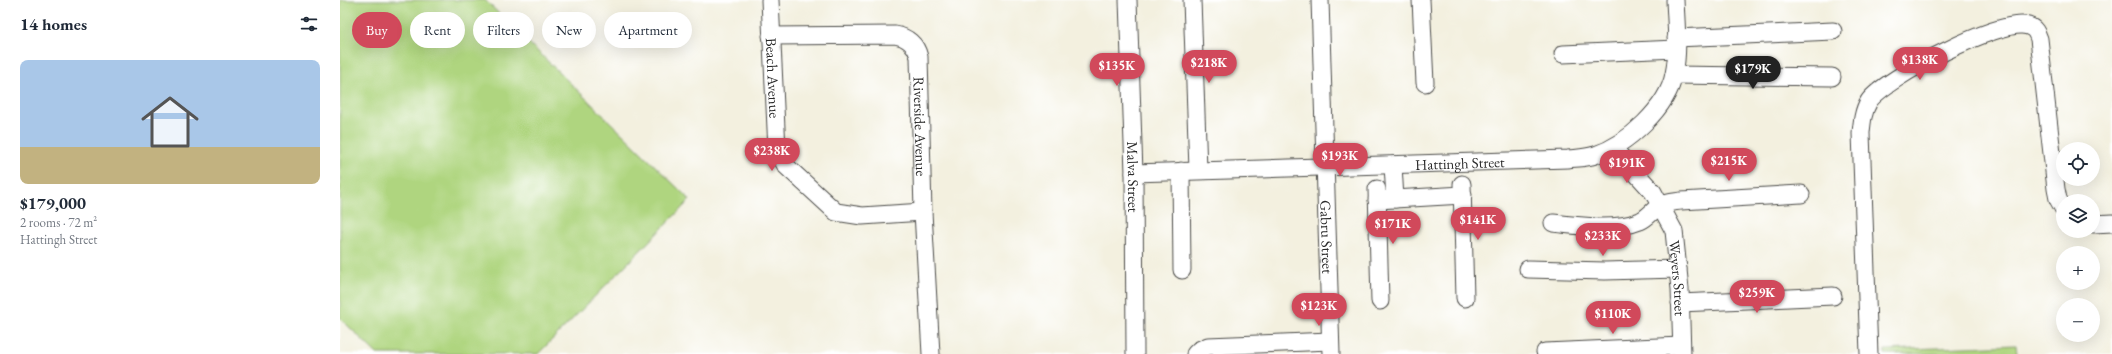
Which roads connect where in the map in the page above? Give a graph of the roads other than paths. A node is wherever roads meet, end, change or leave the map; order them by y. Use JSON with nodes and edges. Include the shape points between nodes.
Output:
{"nodes":[{"id":1,"x":770,"y":0,"type":"edge"},
{"id":2,"x":1128,"y":0,"type":"edge"},
{"id":3,"x":1192,"y":0,"type":"edge"},
{"id":4,"x":1320,"y":0,"type":"edge"},
{"id":5,"x":1421,"y":0,"type":"edge"},
{"id":6,"x":1675,"y":0,"type":"edge"},
{"id":7,"x":1833,"y":31,"type":"dead end"},
{"id":8,"x":771,"y":36,"type":"junction"},
{"id":9,"x":1676,"y":44,"type":"junction"},
{"id":10,"x":1563,"y":54,"type":"dead end"},
{"id":11,"x":1674,"y":74,"type":"junction"},
{"id":12,"x":1832,"y":77,"type":"dead end"},
{"id":13,"x":1425,"y":83,"type":"dead end"},
{"id":14,"x":1613,"y":148,"type":"junction"},
{"id":15,"x":1393,"y":165,"type":"junction"},
{"id":16,"x":1325,"y":167,"type":"junction"},
{"id":17,"x":1198,"y":170,"type":"junction"},
{"id":18,"x":1181,"y":171,"type":"junction"},
{"id":19,"x":1134,"y":173,"type":"junction"},
{"id":20,"x":1801,"y":194,"type":"dead end"},
{"id":21,"x":2057,"y":194,"type":"edge"},
{"id":22,"x":1395,"y":199,"type":"junction"},
{"id":23,"x":1662,"y":205,"type":"junction"},
{"id":24,"x":923,"y":212,"type":"junction"},
{"id":25,"x":1553,"y":223,"type":"dead end"},
{"id":26,"x":2100,"y":224,"type":"edge"},
{"id":27,"x":2112,"y":224,"type":"edge"},
{"id":28,"x":1528,"y":269,"type":"dead end"},
{"id":29,"x":1678,"y":269,"type":"junction"},
{"id":30,"x":1182,"y":270,"type":"dead end"},
{"id":31,"x":1833,"y":296,"type":"dead end"},
{"id":32,"x":1465,"y":298,"type":"dead end"},
{"id":33,"x":1380,"y":301,"type":"dead end"},
{"id":34,"x":1680,"y":303,"type":"junction"},
{"id":35,"x":1330,"y":348,"type":"edge"},
{"id":36,"x":1682,"y":350,"type":"edge"},
{"id":37,"x":1545,"y":352,"type":"dead end"},
{"id":38,"x":931,"y":354,"type":"edge"},
{"id":39,"x":1135,"y":354,"type":"edge"},
{"id":40,"x":1195,"y":354,"type":"edge"},
{"id":41,"x":1869,"y":354,"type":"edge"}],
"edges":[{"from":1,"to":8,"type":"street","name":"Beach Avenue"},
{"from":2,"to":19,"type":"street","name":"Malva Street"},
{"from":3,"to":17,"type":"street"},
{"from":4,"to":16,"type":"street","name":"Gabru Street"},
{"from":5,"to":13,"type":"street"},
{"from":6,"to":9,"type":"street","name":"Hattingh Street"},
{"from":7,"to":9,"type":"street"},
{"from":8,"to":24,"type":"street","name":"Beach Avenue","via":[[777,150],[786,166],[836,212],[862,216]]},
{"from":8,"to":24,"type":"street","name":"Riverside Avenue","via":[[895,34],[912,42],[919,57]]},
{"from":9,"to":10,"type":"street"},
{"from":9,"to":11,"type":"street","name":"Hattingh Street"},
{"from":11,"to":12,"type":"street"},
{"from":11,"to":14,"type":"street","name":"Hattingh Street","via":[[1667,92],[1646,122]]},
{"from":14,"to":15,"type":"street","name":"Hattingh Street","via":[[1595,155],[1568,160]]},
{"from":14,"to":23,"type":"street","name":"Weyers Street"},
{"from":15,"to":16,"type":"street","name":"Hattingh Street"},
{"from":15,"to":22,"type":"street"},
{"from":16,"to":17,"type":"street","name":"Hattingh Street"},
{"from":16,"to":35,"type":"street","name":"Gabru Street"},
{"from":17,"to":18,"type":"street","name":"Hattingh Street"},
{"from":18,"to":19,"type":"street","name":"Hattingh Street"},
{"from":18,"to":30,"type":"street"},
{"from":19,"to":39,"type":"street","name":"Malva Street"},
{"from":20,"to":23,"type":"street","via":[[1705,198]]},
{"from":21,"to":41,"type":"street","via":[[2039,39],[2033,28],[2024,25],[2008,27],[1971,39],[1920,64],[1880,90],[1866,108],[1861,133]]},
{"from":22,"to":32,"type":"street","via":[[1462,189]]},
{"from":22,"to":33,"type":"street","via":[[1377,194]]},
{"from":23,"to":25,"type":"street","via":[[1639,222],[1597,226]]},
{"from":23,"to":29,"type":"street","name":"Weyers Street","via":[[1674,231]]},
{"from":24,"to":38,"type":"street","name":"Riverside Avenue"},
{"from":26,"to":27,"type":"street"},
{"from":28,"to":29,"type":"street"},
{"from":29,"to":34,"type":"street","name":"Weyers Street"},
{"from":31,"to":34,"type":"street"},
{"from":34,"to":36,"type":"street","name":"Weyers Street"},
{"from":35,"to":40,"type":"street","via":[[1208,346]]},
{"from":36,"to":37,"type":"street"}]}
